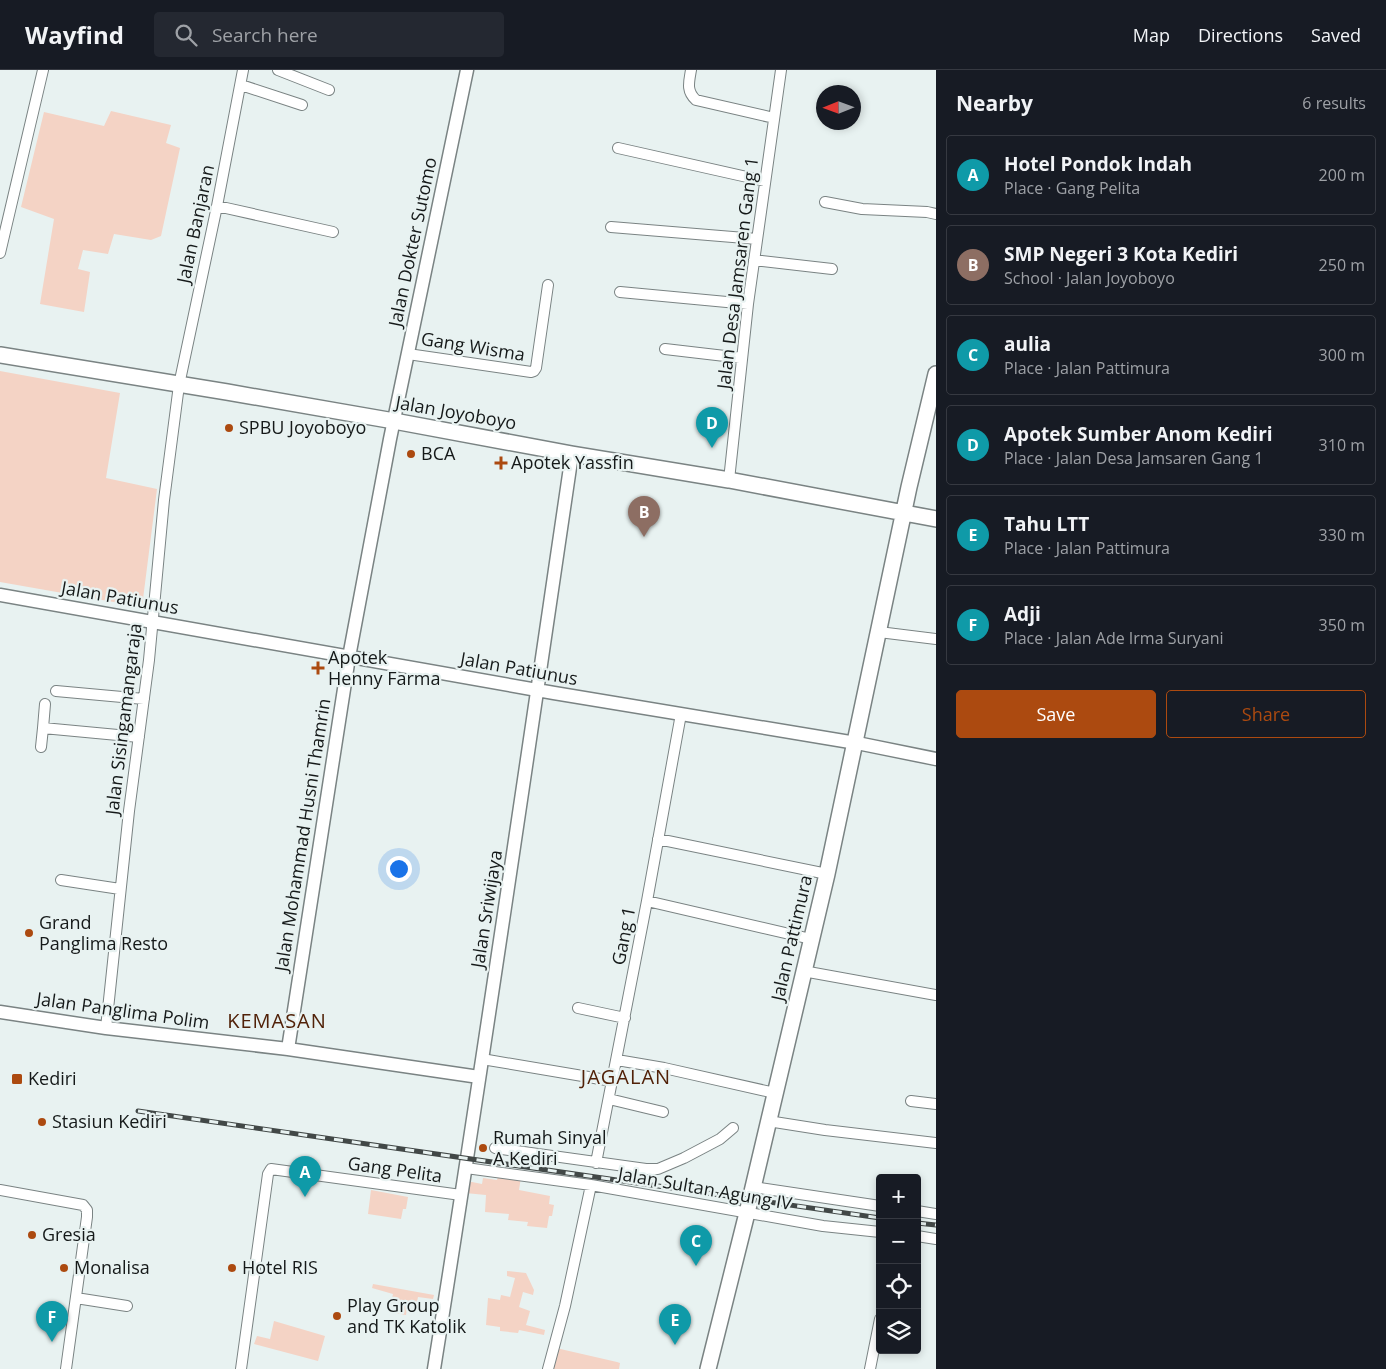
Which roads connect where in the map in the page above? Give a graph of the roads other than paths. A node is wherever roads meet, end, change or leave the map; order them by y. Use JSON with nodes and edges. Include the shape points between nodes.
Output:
{"nodes":[{"id":1,"x":43,"y":70,"type":"edge"},
{"id":2,"x":243,"y":70,"type":"edge"},
{"id":3,"x":278,"y":70,"type":"edge"},
{"id":4,"x":467,"y":70,"type":"edge"},
{"id":5,"x":691,"y":70,"type":"edge"},
{"id":6,"x":781,"y":70,"type":"edge"},
{"id":7,"x":241,"y":85,"type":"junction"},
{"id":8,"x":329,"y":90,"type":"dead end"},
{"id":9,"x":302,"y":105,"type":"dead end"},
{"id":10,"x":774,"y":118,"type":"junction"},
{"id":11,"x":618,"y":148,"type":"dead end"},
{"id":12,"x":765,"y":181,"type":"junction"},
{"id":13,"x":825,"y":202,"type":"dead end"},
{"id":14,"x":218,"y":206,"type":"junction"},
{"id":15,"x":936,"y":214,"type":"edge"},
{"id":16,"x":611,"y":227,"type":"dead end"},
{"id":17,"x":334,"y":232,"type":"dead end"},
{"id":18,"x":756,"y":239,"type":"junction"},
{"id":19,"x":0,"y":253,"type":"edge"},
{"id":20,"x":754,"y":260,"type":"junction"},
{"id":21,"x":832,"y":269,"type":"dead end"},
{"id":22,"x":548,"y":285,"type":"dead end"},
{"id":23,"x":620,"y":292,"type":"dead end"},
{"id":24,"x":748,"y":304,"type":"junction"},
{"id":25,"x":666,"y":349,"type":"dead end"},
{"id":26,"x":408,"y":354,"type":"junction"},
{"id":27,"x":0,"y":355,"type":"edge"},
{"id":28,"x":742,"y":358,"type":"junction"},
{"id":29,"x":936,"y":374,"type":"edge"},
{"id":30,"x":179,"y":385,"type":"junction"},
{"id":31,"x":394,"y":421,"type":"junction"},
{"id":32,"x":572,"y":454,"type":"junction"},
{"id":33,"x":729,"y":480,"type":"junction"},
{"id":34,"x":904,"y":513,"type":"junction"},
{"id":35,"x":936,"y":519,"type":"edge"},
{"id":36,"x":0,"y":595,"type":"edge"},
{"id":37,"x":152,"y":622,"type":"junction"},
{"id":38,"x":879,"y":632,"type":"junction"},
{"id":39,"x":936,"y":639,"type":"edge"},
{"id":40,"x":349,"y":657,"type":"junction"},
{"id":41,"x":537,"y":690,"type":"junction"},
{"id":42,"x":56,"y":692,"type":"dead end"},
{"id":43,"x":144,"y":699,"type":"junction"},
{"id":44,"x":45,"y":704,"type":"dead end"},
{"id":45,"x":681,"y":714,"type":"junction"},
{"id":46,"x":43,"y":728,"type":"junction"},
{"id":47,"x":139,"y":737,"type":"junction"},
{"id":48,"x":855,"y":743,"type":"junction"},
{"id":49,"x":41,"y":747,"type":"dead end"},
{"id":50,"x":936,"y":759,"type":"edge"},
{"id":51,"x":658,"y":838,"type":"junction"},
{"id":52,"x":826,"y":874,"type":"junction"},
{"id":53,"x":61,"y":880,"type":"dead end"},
{"id":54,"x":120,"y":889,"type":"junction"},
{"id":55,"x":647,"y":902,"type":"junction"},
{"id":56,"x":811,"y":939,"type":"junction"},
{"id":57,"x":803,"y":971,"type":"junction"},
{"id":58,"x":936,"y":995,"type":"edge"},
{"id":59,"x":578,"y":1008,"type":"dead end"},
{"id":60,"x":0,"y":1012,"type":"edge"},
{"id":61,"x":625,"y":1018,"type":"junction"},
{"id":62,"x":106,"y":1028,"type":"junction"},
{"id":63,"x":288,"y":1049,"type":"junction"},
{"id":64,"x":482,"y":1059,"type":"junction"},
{"id":65,"x":617,"y":1060,"type":"junction"},
{"id":66,"x":479,"y":1077,"type":"junction"},
{"id":67,"x":612,"y":1081,"type":"junction"},
{"id":68,"x":775,"y":1093,"type":"junction"},
{"id":69,"x":610,"y":1099,"type":"junction"},
{"id":70,"x":911,"y":1101,"type":"dead end"},
{"id":71,"x":936,"y":1104,"type":"edge"},
{"id":72,"x":663,"y":1112,"type":"dead end"},
{"id":73,"x":768,"y":1121,"type":"junction"},
{"id":74,"x":733,"y":1128,"type":"dead end"},
{"id":75,"x":936,"y":1143,"type":"edge"},
{"id":76,"x":495,"y":1148,"type":"dead end"},
{"id":77,"x":596,"y":1163,"type":"junction"},
{"id":78,"x":466,"y":1168,"type":"junction"},
{"id":79,"x":592,"y":1185,"type":"junction"},
{"id":80,"x":753,"y":1187,"type":"junction"},
{"id":81,"x":0,"y":1190,"type":"edge"},
{"id":82,"x":460,"y":1196,"type":"junction"},
{"id":83,"x":876,"y":1205,"type":"edge"},
{"id":84,"x":921,"y":1212,"type":"edge"},
{"id":85,"x":747,"y":1213,"type":"junction"},
{"id":86,"x":936,"y":1214,"type":"edge"},
{"id":87,"x":876,"y":1232,"type":"edge"},
{"id":88,"x":921,"y":1237,"type":"edge"},
{"id":89,"x":936,"y":1239,"type":"edge"},
{"id":90,"x":76,"y":1298,"type":"junction"},
{"id":91,"x":127,"y":1306,"type":"dead end"},
{"id":92,"x":876,"y":1339,"type":"edge"},
{"id":93,"x":66,"y":1369,"type":"edge"},
{"id":94,"x":241,"y":1369,"type":"edge"},
{"id":95,"x":434,"y":1369,"type":"edge"},
{"id":96,"x":548,"y":1369,"type":"edge"},
{"id":97,"x":708,"y":1369,"type":"edge"},
{"id":98,"x":870,"y":1369,"type":"edge"}],
"edges":[{"from":1,"to":19,"type":"street"},
{"from":2,"to":7,"type":"street","name":"Jalan Banjaran"},
{"from":3,"to":8,"type":"street"},
{"from":4,"to":26,"type":"street","name":"Jalan Dokter Sutomo"},
{"from":5,"to":10,"type":"street","via":[[688,86],[696,100]]},
{"from":6,"to":10,"type":"street","name":"Jalan Desa Jamsaren Gang 1"},
{"from":7,"to":9,"type":"street"},
{"from":7,"to":14,"type":"street","name":"Jalan Banjaran"},
{"from":10,"to":12,"type":"street","name":"Jalan Desa Jamsaren Gang 1"},
{"from":11,"to":12,"type":"street"},
{"from":12,"to":18,"type":"street","name":"Jalan Desa Jamsaren Gang 1"},
{"from":13,"to":15,"type":"street","via":[[862,209]]},
{"from":14,"to":17,"type":"street"},
{"from":14,"to":30,"type":"street","name":"Jalan Banjaran"},
{"from":16,"to":18,"type":"street"},
{"from":18,"to":20,"type":"street","name":"Jalan Desa Jamsaren Gang 1"},
{"from":20,"to":21,"type":"street"},
{"from":20,"to":24,"type":"street","name":"Jalan Desa Jamsaren Gang 1"},
{"from":22,"to":26,"type":"street","name":"Gang Wisma","via":[[534,372]]},
{"from":23,"to":24,"type":"street"},
{"from":24,"to":28,"type":"street","name":"Jalan Desa Jamsaren Gang 1"},
{"from":25,"to":28,"type":"street"},
{"from":26,"to":31,"type":"street","name":"Jalan Dokter Sutomo"},
{"from":27,"to":30,"type":"main road","name":"Jalan Joyoboyo"},
{"from":28,"to":33,"type":"street","name":"Jalan Desa Jamsaren Gang 1"},
{"from":29,"to":34,"type":"main road","name":"Jalan Pattimura"},
{"from":30,"to":31,"type":"main road","name":"Jalan Joyoboyo"},
{"from":30,"to":37,"type":"street","name":"Jalan Sisingamangaraja"},
{"from":31,"to":32,"type":"main road","name":"Jalan Joyoboyo"},
{"from":31,"to":40,"type":"street","name":"Jalan Mohammad Husni Thamrin"},
{"from":32,"to":33,"type":"main road","name":"Jalan Joyoboyo"},
{"from":32,"to":41,"type":"street","name":"Jalan Sriwijaya"},
{"from":33,"to":34,"type":"main road","name":"Jalan Joyoboyo"},
{"from":34,"to":35,"type":"main road","name":"Jalan Joyoboyo"},
{"from":34,"to":38,"type":"main road","name":"Jalan Pattimura"},
{"from":36,"to":37,"type":"street","name":"Jalan Patiunus"},
{"from":37,"to":40,"type":"street","name":"Jalan Patiunus"},
{"from":37,"to":43,"type":"street","name":"Jalan Sisingamangaraja"},
{"from":38,"to":39,"type":"street"},
{"from":38,"to":48,"type":"main road","name":"Jalan Pattimura"},
{"from":40,"to":41,"type":"street","name":"Jalan Patiunus"},
{"from":40,"to":63,"type":"street","name":"Jalan Mohammad Husni Thamrin"},
{"from":41,"to":45,"type":"street","name":"Jalan Patiunus"},
{"from":41,"to":64,"type":"street","name":"Jalan Sriwijaya"},
{"from":42,"to":43,"type":"street"},
{"from":43,"to":47,"type":"street","name":"Jalan Sisingamangaraja"},
{"from":44,"to":46,"type":"street"},
{"from":45,"to":48,"type":"street","name":"Jalan Patiunus"},
{"from":45,"to":51,"type":"street","name":"Gang 1"},
{"from":46,"to":47,"type":"street"},
{"from":46,"to":49,"type":"street"},
{"from":47,"to":54,"type":"street","name":"Jalan Sisingamangaraja"},
{"from":48,"to":50,"type":"street","name":"Jalan Patiunus"},
{"from":48,"to":52,"type":"main road","name":"Jalan Pattimura"},
{"from":51,"to":52,"type":"street"},
{"from":51,"to":55,"type":"street","name":"Gang 1"},
{"from":52,"to":56,"type":"main road","name":"Jalan Pattimura"},
{"from":53,"to":54,"type":"street"},
{"from":54,"to":62,"type":"street","name":"Jalan Sisingamangaraja"},
{"from":55,"to":56,"type":"street"},
{"from":55,"to":61,"type":"street","name":"Gang 1"},
{"from":56,"to":57,"type":"main road","name":"Jalan Pattimura"},
{"from":57,"to":58,"type":"street"},
{"from":57,"to":68,"type":"main road","name":"Jalan Pattimura"},
{"from":59,"to":61,"type":"street"},
{"from":60,"to":62,"type":"street","name":"Jalan Panglima Polim"},
{"from":61,"to":65,"type":"street","name":"Gang 1"},
{"from":62,"to":63,"type":"street","name":"Jalan Panglima Polim"},
{"from":63,"to":66,"type":"street","name":"Jalan Panglima Polim"},
{"from":64,"to":66,"type":"street","name":"Jalan Sriwijaya"},
{"from":64,"to":67,"type":"street"},
{"from":65,"to":67,"type":"street","name":"Gang 1"},
{"from":65,"to":68,"type":"street"},
{"from":66,"to":78,"type":"street","name":"Jalan Sriwijaya"},
{"from":67,"to":69,"type":"street","name":"Gang 1"},
{"from":68,"to":73,"type":"main road","name":"Jalan Pattimura"},
{"from":69,"to":72,"type":"street"},
{"from":69,"to":77,"type":"street","name":"Gang 1"},
{"from":70,"to":71,"type":"street"},
{"from":73,"to":75,"type":"street"},
{"from":73,"to":80,"type":"main road","name":"Jalan Pattimura"},
{"from":74,"to":77,"type":"street","via":[[715,1142],[658,1168]]},
{"from":76,"to":77,"type":"street"},
{"from":78,"to":79,"type":"street","name":"Jalan Sultan Agung IV"},
{"from":78,"to":82,"type":"street","name":"Jalan Sriwijaya"},
{"from":79,"to":85,"type":"street","name":"Jalan Sultan Agung IV"},
{"from":79,"to":96,"type":"street"},
{"from":80,"to":83,"type":"street"},
{"from":80,"to":85,"type":"main road","name":"Jalan Pattimura"},
{"from":81,"to":90,"type":"street","via":[[86,1207],[88,1213]]},
{"from":82,"to":94,"type":"street","name":"Gang Pelita","via":[[273,1168],[269,1170]]},
{"from":82,"to":95,"type":"street","name":"Jalan Sriwijaya"},
{"from":84,"to":86,"type":"street"},
{"from":85,"to":87,"type":"street","name":"Jalan Sultan Agung IV"},
{"from":85,"to":97,"type":"main road","name":"Jalan Pattimura"},
{"from":88,"to":89,"type":"street"},
{"from":90,"to":91,"type":"street"},
{"from":90,"to":93,"type":"street"},
{"from":92,"to":98,"type":"street"}]}
